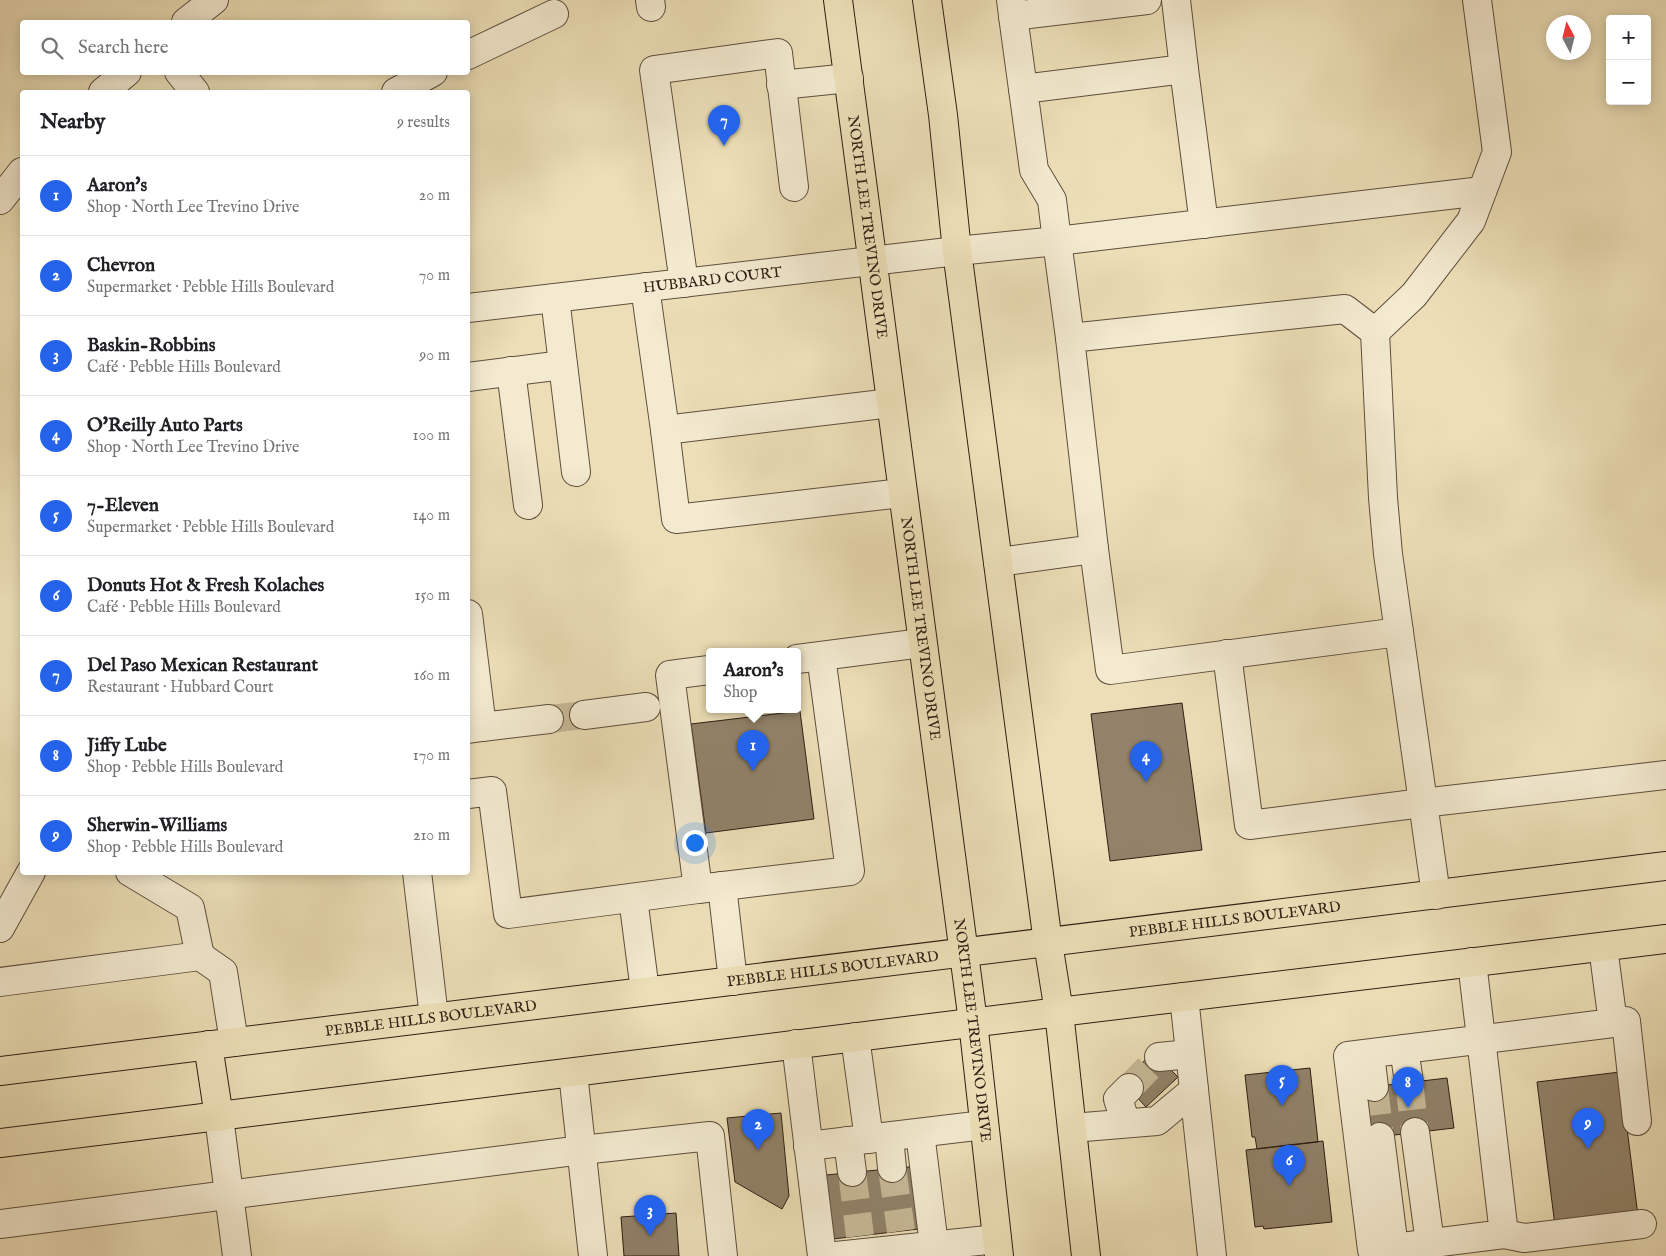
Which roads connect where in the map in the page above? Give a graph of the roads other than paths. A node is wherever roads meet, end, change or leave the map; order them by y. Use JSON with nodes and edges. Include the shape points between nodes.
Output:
{"nodes":[{"id":1,"x":214,"y":0,"type":"edge"},
{"id":2,"x":838,"y":0,"type":"edge"},
{"id":3,"x":927,"y":0,"type":"edge"},
{"id":4,"x":1147,"y":0,"type":"edge"},
{"id":5,"x":1176,"y":0,"type":"edge"},
{"id":6,"x":1476,"y":0,"type":"edge"},
{"id":7,"x":1012,"y":8,"type":"edge"},
{"id":8,"x":554,"y":14,"type":"dead end"},
{"id":9,"x":189,"y":20,"type":"edge"},
{"id":10,"x":470,"y":54,"type":"edge"},
{"id":11,"x":1184,"y":69,"type":"junction"},
{"id":12,"x":123,"y":75,"type":"edge"},
{"id":13,"x":181,"y":75,"type":"edge"},
{"id":14,"x":427,"y":75,"type":"edge"},
{"id":15,"x":848,"y":78,"type":"junction"},
{"id":16,"x":781,"y":85,"type":"junction"},
{"id":17,"x":1023,"y":89,"type":"junction"},
{"id":18,"x":106,"y":90,"type":"edge"},
{"id":19,"x":193,"y":90,"type":"edge"},
{"id":20,"x":400,"y":90,"type":"edge"},
{"id":21,"x":20,"y":175,"type":"edge"},
{"id":22,"x":794,"y":187,"type":"dead end"},
{"id":23,"x":1482,"y":191,"type":"junction"},
{"id":24,"x":0,"y":200,"type":"edge"},
{"id":25,"x":1204,"y":224,"type":"junction"},
{"id":26,"x":1057,"y":241,"type":"junction"},
{"id":27,"x":957,"y":251,"type":"junction"},
{"id":28,"x":872,"y":261,"type":"junction"},
{"id":29,"x":684,"y":283,"type":"junction"},
{"id":30,"x":645,"y":287,"type":"junction"},
{"id":31,"x":555,"y":298,"type":"junction"},
{"id":32,"x":470,"y":308,"type":"edge"},
{"id":33,"x":1375,"y":332,"type":"junction"},
{"id":34,"x":1070,"y":338,"type":"junction"},
{"id":35,"x":563,"y":365,"type":"junction"},
{"id":36,"x":511,"y":371,"type":"junction"},
{"id":37,"x":470,"y":377,"type":"edge"},
{"id":38,"x":890,"y":403,"type":"junction"},
{"id":39,"x":665,"y":430,"type":"junction"},
{"id":40,"x":576,"y":472,"type":"dead end"},
{"id":41,"x":902,"y":492,"type":"junction"},
{"id":42,"x":528,"y":505,"type":"dead end"},
{"id":43,"x":1094,"y":549,"type":"junction"},
{"id":44,"x":998,"y":562,"type":"junction"},
{"id":45,"x":1399,"y":632,"type":"junction"},
{"id":46,"x":922,"y":643,"type":"junction"},
{"id":47,"x":470,"y":647,"type":"edge"},
{"id":48,"x":1227,"y":654,"type":"junction"},
{"id":49,"x":809,"y":657,"type":"edge"},
{"id":50,"x":706,"y":670,"type":"edge"},
{"id":51,"x":646,"y":707,"type":"dead end"},
{"id":52,"x":584,"y":715,"type":"tunnel mouth"},
{"id":53,"x":549,"y":719,"type":"tunnel mouth"},
{"id":54,"x":475,"y":728,"type":"edge"},
{"id":55,"x":1666,"y":775,"type":"edge"},
{"id":56,"x":470,"y":794,"type":"edge"},
{"id":57,"x":1422,"y":803,"type":"junction"},
{"id":58,"x":1666,"y":866,"type":"edge"},
{"id":59,"x":29,"y":875,"type":"edge"},
{"id":60,"x":135,"y":875,"type":"edge"},
{"id":61,"x":417,"y":875,"type":"edge"},
{"id":62,"x":710,"y":888,"type":"junction"},
{"id":63,"x":1436,"y":895,"type":"junction"},
{"id":64,"x":633,"y":898,"type":"junction"},
{"id":65,"x":0,"y":928,"type":"edge"},
{"id":66,"x":1666,"y":939,"type":"edge"},
{"id":67,"x":1048,"y":942,"type":"junction"},
{"id":68,"x":1603,"y":947,"type":"junction"},
{"id":69,"x":963,"y":954,"type":"junction"},
{"id":70,"x":200,"y":956,"type":"junction"},
{"id":71,"x":1472,"y":962,"type":"junction"},
{"id":72,"x":733,"y":981,"type":"junction"},
{"id":73,"x":0,"y":982,"type":"edge"},
{"id":74,"x":645,"y":992,"type":"junction"},
{"id":75,"x":1184,"y":997,"type":"junction"},
{"id":76,"x":1058,"y":1012,"type":"junction"},
{"id":77,"x":434,"y":1017,"type":"junction"},
{"id":78,"x":973,"y":1022,"type":"junction"},
{"id":79,"x":1612,"y":1023,"type":"junction"},
{"id":80,"x":855,"y":1036,"type":"junction"},
{"id":81,"x":1481,"y":1040,"type":"junction"},
{"id":82,"x":221,"y":1044,"type":"junction"},
{"id":83,"x":796,"y":1044,"type":"junction"},
{"id":84,"x":1378,"y":1053,"type":"junction"},
{"id":85,"x":1190,"y":1054,"type":"junction"},
{"id":86,"x":1159,"y":1057,"type":"tunnel mouth"},
{"id":87,"x":0,"y":1071,"type":"edge"},
{"id":88,"x":573,"y":1073,"type":"junction"},
{"id":89,"x":1392,"y":1084,"type":"tunnel mouth"},
{"id":90,"x":1129,"y":1088,"type":"tunnel mouth"},
{"id":91,"x":1194,"y":1090,"type":"junction"},
{"id":92,"x":218,"y":1117,"type":"junction"},
{"id":93,"x":1637,"y":1121,"type":"dead end"},
{"id":94,"x":1126,"y":1124,"type":"junction"},
{"id":95,"x":984,"y":1125,"type":"junction"},
{"id":96,"x":1072,"y":1128,"type":"junction"},
{"id":97,"x":920,"y":1133,"type":"junction"},
{"id":98,"x":869,"y":1139,"type":"junction"},
{"id":99,"x":0,"y":1143,"type":"edge"},
{"id":100,"x":808,"y":1146,"type":"junction"},
{"id":101,"x":582,"y":1150,"type":"junction"},
{"id":102,"x":892,"y":1168,"type":"tunnel mouth"},
{"id":103,"x":852,"y":1172,"type":"tunnel mouth"},
{"id":104,"x":229,"y":1196,"type":"junction"},
{"id":105,"x":0,"y":1224,"type":"edge"},
{"id":106,"x":1642,"y":1224,"type":"dead end"},
{"id":107,"x":1504,"y":1234,"type":"junction"},
{"id":108,"x":1412,"y":1246,"type":"junction"},
{"id":109,"x":998,"y":1247,"type":"edge"},
{"id":110,"x":853,"y":1248,"type":"edge"},
{"id":111,"x":934,"y":1251,"type":"edge"},
{"id":112,"x":238,"y":1256,"type":"edge"},
{"id":113,"x":593,"y":1256,"type":"edge"},
{"id":114,"x":723,"y":1256,"type":"edge"},
{"id":115,"x":822,"y":1256,"type":"edge"},
{"id":116,"x":1086,"y":1256,"type":"edge"},
{"id":117,"x":1212,"y":1256,"type":"edge"}],
"edges":[{"from":1,"to":9,"type":"street"},
{"from":2,"to":15,"type":"main road","name":"NORTH LEE TREVINO DRIVE"},
{"from":3,"to":27,"type":"main road"},
{"from":4,"to":7,"type":"street"},
{"from":5,"to":11,"type":"street"},
{"from":6,"to":23,"type":"street","via":[[1497,152]]},
{"from":7,"to":17,"type":"street"},
{"from":8,"to":10,"type":"street"},
{"from":11,"to":17,"type":"street"},
{"from":11,"to":25,"type":"street"},
{"from":12,"to":18,"type":"street"},
{"from":13,"to":19,"type":"street"},
{"from":14,"to":20,"type":"street"},
{"from":15,"to":16,"type":"street"},
{"from":15,"to":28,"type":"main road","name":"NORTH LEE TREVINO DRIVE"},
{"from":16,"to":22,"type":"street"},
{"from":16,"to":29,"type":"street","via":[[778,53],[654,70]]},
{"from":17,"to":26,"type":"street","via":[[1034,170],[1052,200]]},
{"from":21,"to":24,"type":"street"},
{"from":23,"to":25,"type":"street","name":"HUBBARD COURT"},
{"from":23,"to":33,"type":"street","via":[[1471,221],[1414,295]]},
{"from":25,"to":26,"type":"street","name":"HUBBARD COURT"},
{"from":26,"to":27,"type":"street","name":"HUBBARD COURT"},
{"from":26,"to":34,"type":"street"},
{"from":27,"to":28,"type":"street","name":"HUBBARD COURT"},
{"from":27,"to":44,"type":"main road"},
{"from":28,"to":29,"type":"street","name":"HUBBARD COURT"},
{"from":28,"to":38,"type":"main road","name":"NORTH LEE TREVINO DRIVE"},
{"from":29,"to":30,"type":"street","name":"HUBBARD COURT"},
{"from":30,"to":31,"type":"street","name":"HUBBARD COURT"},
{"from":30,"to":39,"type":"street"},
{"from":31,"to":32,"type":"street","name":"HUBBARD COURT"},
{"from":31,"to":35,"type":"street"},
{"from":33,"to":34,"type":"street","via":[[1345,308]]},
{"from":33,"to":45,"type":"street","via":[[1383,498]]},
{"from":34,"to":43,"type":"street"},
{"from":35,"to":36,"type":"street"},
{"from":35,"to":40,"type":"street"},
{"from":36,"to":37,"type":"street"},
{"from":36,"to":42,"type":"street"},
{"from":38,"to":39,"type":"street"},
{"from":38,"to":41,"type":"main road","name":"NORTH LEE TREVINO DRIVE"},
{"from":39,"to":41,"type":"street","via":[[676,519]]},
{"from":41,"to":46,"type":"main road","name":"NORTH LEE TREVINO DRIVE"},
{"from":43,"to":44,"type":"street"},
{"from":43,"to":48,"type":"street","via":[[1110,670]]},
{"from":44,"to":67,"type":"main road"},
{"from":45,"to":48,"type":"street"},
{"from":45,"to":57,"type":"street"},
{"from":46,"to":49,"type":"street"},
{"from":46,"to":69,"type":"main road","name":"NORTH LEE TREVINO DRIVE"},
{"from":47,"to":54,"type":"street"},
{"from":48,"to":57,"type":"street","via":[[1250,824]]},
{"from":49,"to":62,"type":"street","via":[[850,871]]},
{"from":50,"to":62,"type":"street","via":[[670,675]]},
{"from":51,"to":52,"type":"street"},
{"from":53,"to":54,"type":"street"},
{"from":55,"to":57,"type":"street"},
{"from":56,"to":64,"type":"street","via":[[492,791],[508,914]]},
{"from":57,"to":63,"type":"street"},
{"from":58,"to":63,"type":"main road","name":"PEBBLE HILLS BOULEVARD"},
{"from":59,"to":65,"type":"street"},
{"from":60,"to":70,"type":"street","via":[[190,908]]},
{"from":61,"to":77,"type":"street"},
{"from":62,"to":64,"type":"street"},
{"from":62,"to":72,"type":"street"},
{"from":63,"to":67,"type":"main road","name":"PEBBLE HILLS BOULEVARD"},
{"from":64,"to":74,"type":"street"},
{"from":66,"to":68,"type":"main road"},
{"from":67,"to":69,"type":"main road","name":"PEBBLE HILLS BOULEVARD"},
{"from":67,"to":76,"type":"main road"},
{"from":68,"to":71,"type":"main road"},
{"from":68,"to":79,"type":"street"},
{"from":69,"to":72,"type":"main road","name":"PEBBLE HILLS BOULEVARD"},
{"from":69,"to":78,"type":"main road","name":"NORTH LEE TREVINO DRIVE"},
{"from":70,"to":73,"type":"street"},
{"from":70,"to":82,"type":"street","via":[[223,972]]},
{"from":71,"to":75,"type":"main road"},
{"from":71,"to":81,"type":"street"},
{"from":72,"to":74,"type":"main road","name":"PEBBLE HILLS BOULEVARD"},
{"from":74,"to":77,"type":"main road","name":"PEBBLE HILLS BOULEVARD"},
{"from":75,"to":76,"type":"main road"},
{"from":75,"to":85,"type":"street"},
{"from":76,"to":78,"type":"main road"},
{"from":76,"to":96,"type":"main road"},
{"from":77,"to":82,"type":"main road","name":"PEBBLE HILLS BOULEVARD"},
{"from":78,"to":80,"type":"main road"},
{"from":78,"to":95,"type":"main road","name":"NORTH LEE TREVINO DRIVE"},
{"from":79,"to":81,"type":"street"},
{"from":79,"to":93,"type":"street","via":[[1626,1021]]},
{"from":80,"to":83,"type":"main road"},
{"from":80,"to":98,"type":"street"},
{"from":81,"to":84,"type":"street"},
{"from":81,"to":107,"type":"street"},
{"from":82,"to":87,"type":"main road","name":"PEBBLE HILLS BOULEVARD"},
{"from":82,"to":92,"type":"main road"},
{"from":83,"to":88,"type":"main road"},
{"from":83,"to":100,"type":"street"},
{"from":84,"to":89,"type":"street"},
{"from":84,"to":108,"type":"street","via":[[1372,1250]]},
{"from":85,"to":86,"type":"street"},
{"from":85,"to":91,"type":"street"},
{"from":88,"to":92,"type":"main road"},
{"from":88,"to":101,"type":"street"},
{"from":90,"to":94,"type":"street","via":[[1118,1098]]},
{"from":91,"to":94,"type":"street","via":[[1157,1121]]},
{"from":91,"to":117,"type":"street"},
{"from":92,"to":99,"type":"main road"},
{"from":92,"to":104,"type":"street"},
{"from":94,"to":96,"type":"street"},
{"from":95,"to":97,"type":"street"},
{"from":95,"to":109,"type":"main road","name":"NORTH LEE TREVINO DRIVE"},
{"from":96,"to":116,"type":"main road"},
{"from":97,"to":98,"type":"street"},
{"from":97,"to":111,"type":"street"},
{"from":98,"to":100,"type":"street"},
{"from":98,"to":102,"type":"street"},
{"from":98,"to":103,"type":"street"},
{"from":100,"to":115,"type":"street"},
{"from":101,"to":104,"type":"street"},
{"from":101,"to":113,"type":"street"},
{"from":101,"to":114,"type":"street","via":[[710,1136]]},
{"from":104,"to":105,"type":"street"},
{"from":104,"to":112,"type":"street"},
{"from":106,"to":107,"type":"street","via":[[1524,1238]]},
{"from":107,"to":108,"type":"street"},
{"from":108,"to":108,"type":"street","via":[[1398,1134]]},
{"from":109,"to":111,"type":"street"},
{"from":110,"to":111,"type":"street","via":[[902,1240]]}]}
